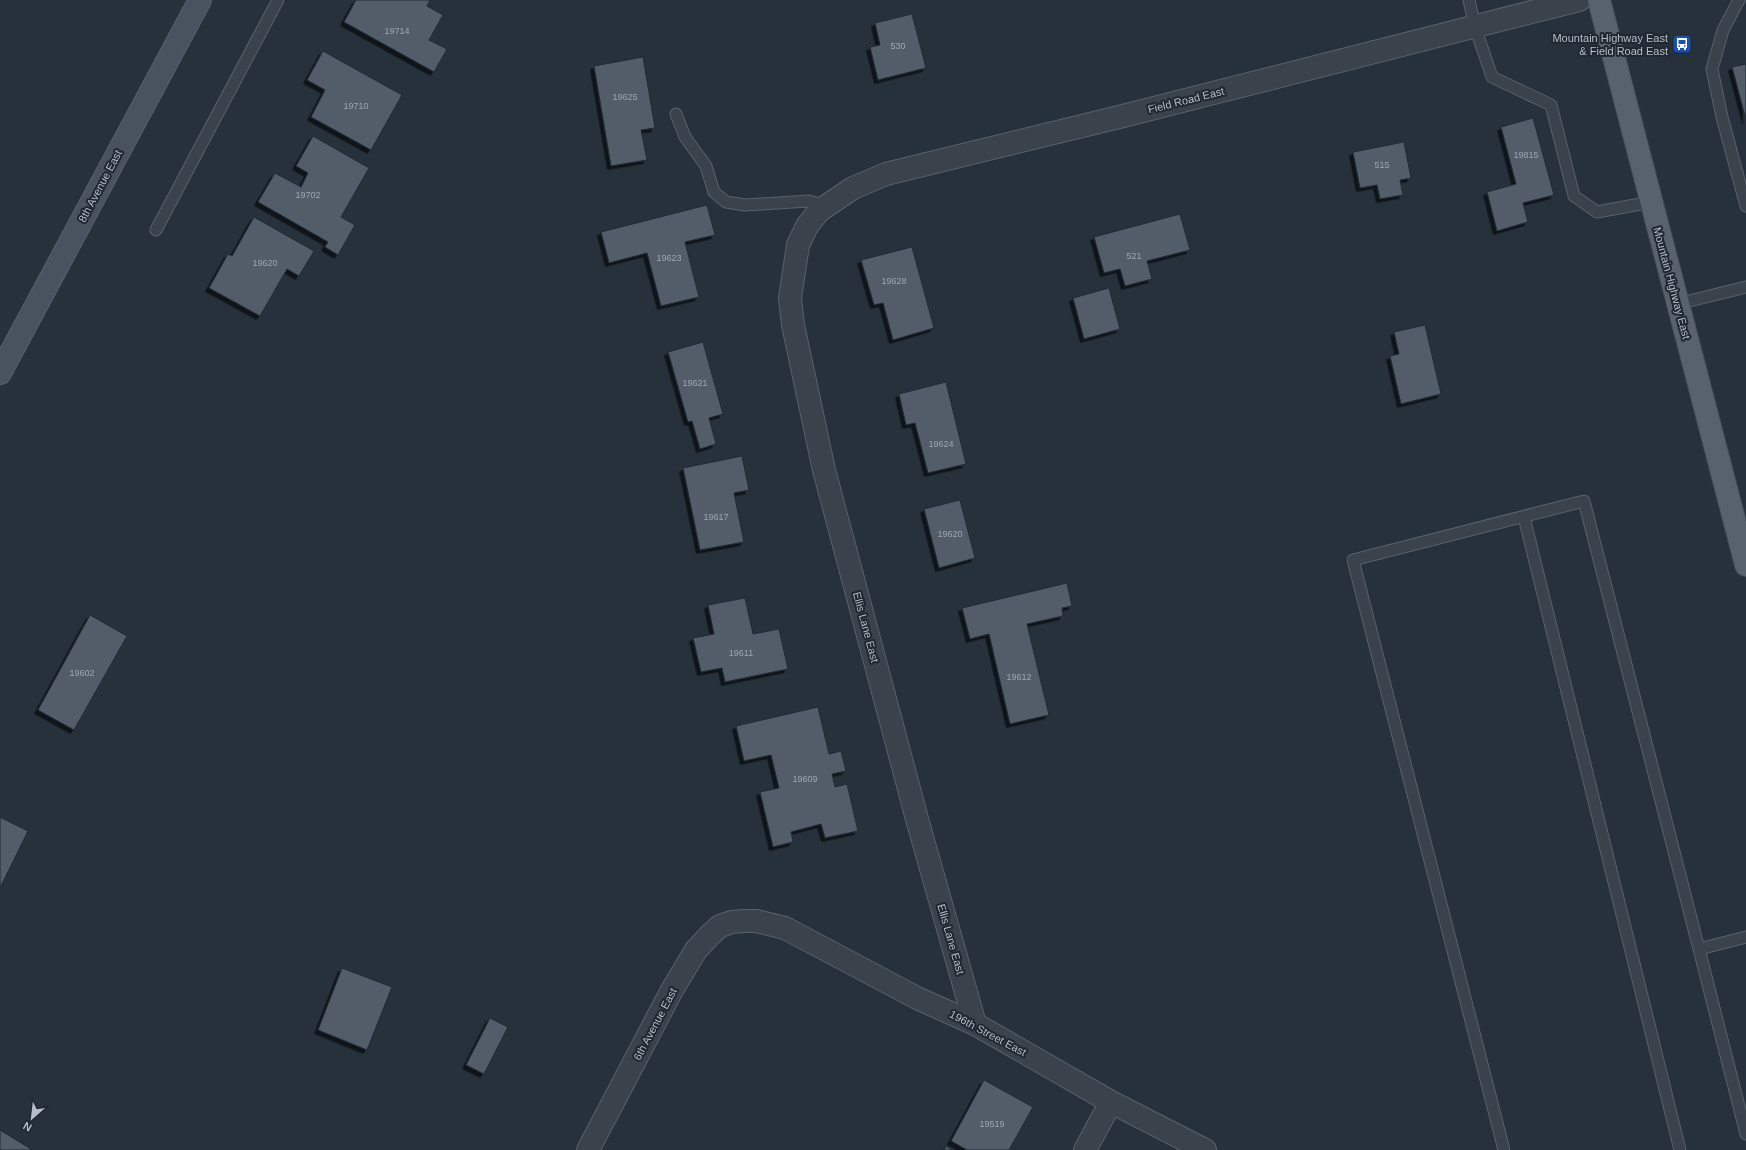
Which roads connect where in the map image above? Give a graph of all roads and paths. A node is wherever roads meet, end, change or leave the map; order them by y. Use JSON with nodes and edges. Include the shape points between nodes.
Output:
{"nodes":[{"id":1,"x":200,"y":0,"type":"edge"},
{"id":2,"x":278,"y":0,"type":"edge"},
{"id":3,"x":1469,"y":0,"type":"edge"},
{"id":4,"x":1579,"y":0,"type":"edge"},
{"id":5,"x":1599,"y":0,"type":"edge"},
{"id":6,"x":1740,"y":0,"type":"edge"},
{"id":7,"x":1475,"y":26,"type":"junction"},
{"id":8,"x":676,"y":114,"type":"dead end"},
{"id":9,"x":1651,"y":202,"type":"junction"},
{"id":10,"x":826,"y":206,"type":"junction"},
{"id":11,"x":1746,"y":206,"type":"edge"},
{"id":12,"x":807,"y":226,"type":"joint"},
{"id":13,"x":156,"y":230,"type":"dead end"},
{"id":14,"x":1746,"y":287,"type":"edge"},
{"id":15,"x":1677,"y":304,"type":"junction"},
{"id":16,"x":0,"y":373,"type":"edge"},
{"id":17,"x":1524,"y":517,"type":"junction"},
{"id":18,"x":1743,"y":536,"type":"edge"},
{"id":19,"x":1746,"y":565,"type":"edge"},
{"id":20,"x":744,"y":921,"type":"joint"},
{"id":21,"x":1746,"y":937,"type":"edge"},
{"id":22,"x":1699,"y":949,"type":"junction"},
{"id":23,"x":975,"y":1024,"type":"junction"},
{"id":24,"x":1111,"y":1102,"type":"junction"},
{"id":25,"x":1746,"y":1134,"type":"edge"},
{"id":26,"x":588,"y":1150,"type":"edge"},
{"id":27,"x":1085,"y":1150,"type":"edge"},
{"id":28,"x":1205,"y":1150,"type":"edge"},
{"id":29,"x":1504,"y":1150,"type":"edge"},
{"id":30,"x":1680,"y":1150,"type":"edge"}],
"edges":[{"from":1,"to":16,"type":"street","name":"8th Avenue East"},
{"from":2,"to":13,"type":"lane"},
{"from":3,"to":7,"type":"lane"},
{"from":4,"to":7,"type":"street","name":"Field Road East"},
{"from":5,"to":9,"type":"main road","name":"Mountain Highway East"},
{"from":6,"to":11,"type":"lane","via":[[1723,30],[1712,69]]},
{"from":7,"to":9,"type":"lane","via":[[1492,77],[1551,104],[1574,196],[1597,212]]},
{"from":7,"to":10,"type":"street","name":"Field Road East","via":[[886,174],[853,188]]},
{"from":8,"to":10,"type":"lane","via":[[685,137],[706,166],[714,192],[726,202],[745,205],[809,201]]},
{"from":9,"to":15,"type":"main road","name":"Mountain Highway East"},
{"from":10,"to":12,"type":"street","name":"Field Road East"},
{"from":12,"to":23,"type":"street","name":"Ellis Lane East","via":[[798,245],[790,298],[793,325],[824,470],[917,819]]},
{"from":14,"to":15,"type":"lane"},
{"from":15,"to":18,"type":"main road","name":"Mountain Highway East"},
{"from":17,"to":22,"type":"lane","via":[[1584,501]]},
{"from":17,"to":29,"type":"lane","via":[[1353,560]]},
{"from":17,"to":30,"type":"lane"},
{"from":18,"to":19,"type":"main road","name":"Mountain Highway East"},
{"from":20,"to":23,"type":"street","name":"196th Street East","via":[[786,928],[917,998]]},
{"from":20,"to":26,"type":"street","name":"6th Avenue East","via":[[720,926],[696,950],[672,990]]},
{"from":21,"to":22,"type":"lane"},
{"from":22,"to":25,"type":"lane"},
{"from":23,"to":24,"type":"street","name":"196th Street East"},
{"from":24,"to":27,"type":"street"},
{"from":24,"to":28,"type":"street","name":"196th Street East"}]}
